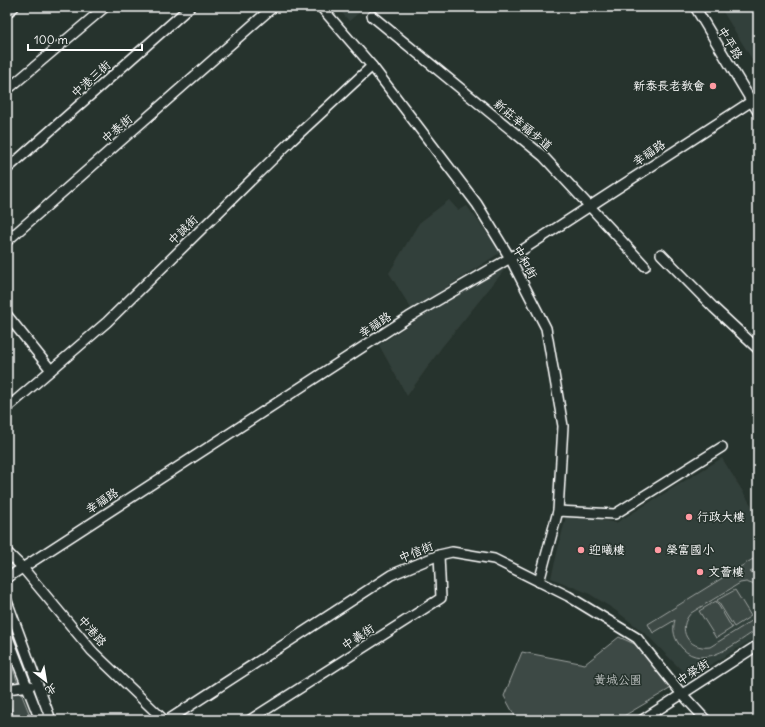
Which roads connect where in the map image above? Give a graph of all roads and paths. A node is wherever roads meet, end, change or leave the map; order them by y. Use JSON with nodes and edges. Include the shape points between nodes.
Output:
{"nodes":[{"id":1,"x":14,"y":7,"type":"edge"},
{"id":2,"x":105,"y":7,"type":"edge"},
{"id":3,"x":190,"y":7,"type":"edge"},
{"id":4,"x":273,"y":7,"type":"edge"},
{"id":5,"x":321,"y":7,"type":"edge"},
{"id":6,"x":695,"y":7,"type":"edge"},
{"id":7,"x":7,"y":13,"type":"edge"},
{"id":8,"x":372,"y":16,"type":"dead end"},
{"id":9,"x":372,"y":66,"type":"junction"},
{"id":10,"x":7,"y":90,"type":"edge"},
{"id":11,"x":754,"y":99,"type":"edge"},
{"id":12,"x":758,"y":112,"type":"edge"},
{"id":13,"x":7,"y":169,"type":"edge"},
{"id":14,"x":590,"y":206,"type":"junction"},
{"id":15,"x":7,"y":241,"type":"edge"},
{"id":16,"x":662,"y":254,"type":"dead end"},
{"id":17,"x":510,"y":258,"type":"junction"},
{"id":18,"x":645,"y":266,"type":"dead end"},
{"id":19,"x":7,"y":315,"type":"edge"},
{"id":20,"x":758,"y":348,"type":"edge"},
{"id":21,"x":51,"y":370,"type":"junction"},
{"id":22,"x":7,"y":408,"type":"edge"},
{"id":23,"x":722,"y":447,"type":"dead end"},
{"id":24,"x":558,"y":511,"type":"junction"},
{"id":25,"x":7,"y":552,"type":"edge"},
{"id":26,"x":439,"y":555,"type":"junction"},
{"id":27,"x":22,"y":567,"type":"junction"},
{"id":28,"x":7,"y":578,"type":"edge"},
{"id":29,"x":539,"y":582,"type":"junction"},
{"id":30,"x":7,"y":601,"type":"edge"},
{"id":31,"x":7,"y":635,"type":"edge"},
{"id":32,"x":758,"y":644,"type":"edge"},
{"id":33,"x":37,"y":685,"type":"junction"},
{"id":34,"x":23,"y":686,"type":"junction"},
{"id":35,"x":7,"y":688,"type":"edge"},
{"id":36,"x":681,"y":693,"type":"junction"},
{"id":37,"x":40,"y":720,"type":"edge"},
{"id":38,"x":51,"y":720,"type":"edge"},
{"id":39,"x":164,"y":720,"type":"edge"},
{"id":40,"x":168,"y":720,"type":"edge"},
{"id":41,"x":250,"y":720,"type":"edge"},
{"id":42,"x":642,"y":720,"type":"edge"},
{"id":43,"x":706,"y":720,"type":"edge"}],
"edges":[{"from":1,"to":7,"type":"street"},
{"from":2,"to":10,"type":"street"},
{"from":3,"to":13,"type":"street","name":"中港三街"},
{"from":4,"to":15,"type":"street","name":"中泰街"},
{"from":5,"to":9,"type":"street","name":"中和街"},
{"from":6,"to":11,"type":"street","name":"中平路"},
{"from":8,"to":14,"type":"street","name":"新莊幸福步道","via":[[543,156]]},
{"from":9,"to":17,"type":"street","name":"中和街","via":[[477,204]]},
{"from":9,"to":21,"type":"street","name":"中誠街","via":[[286,146],[107,322]]},
{"from":11,"to":12,"type":"street","name":"中平路"},
{"from":11,"to":14,"type":"street","name":"幸福路"},
{"from":14,"to":17,"type":"street","name":"幸福路"},
{"from":14,"to":18,"type":"street","name":"新莊幸福步道"},
{"from":16,"to":20,"type":"street","via":[[714,308]]},
{"from":17,"to":24,"type":"street","name":"中和街","via":[[546,328],[563,426]]},
{"from":17,"to":27,"type":"street","name":"幸福路","via":[[409,317]]},
{"from":19,"to":21,"type":"street"},
{"from":21,"to":22,"type":"street","name":"中誠街"},
{"from":23,"to":24,"type":"street","via":[[615,514]]},
{"from":24,"to":29,"type":"street","name":"中和街"},
{"from":25,"to":27,"type":"street","name":"中港路"},
{"from":26,"to":29,"type":"street","name":"中信街","via":[[452,552],[494,559]]},
{"from":26,"to":40,"type":"street","name":"中信街","via":[[391,575]]},
{"from":26,"to":41,"type":"street","name":"中義街","via":[[441,598]]},
{"from":27,"to":28,"type":"street","name":"幸福路"},
{"from":27,"to":39,"type":"street","name":"中港路","via":[[92,651]]},
{"from":29,"to":36,"type":"street","name":"中信街","via":[[601,615],[637,638]]},
{"from":30,"to":33,"type":"street"},
{"from":31,"to":34,"type":"street"},
{"from":32,"to":36,"type":"street","name":"中榮街"},
{"from":33,"to":34,"type":"street"},
{"from":33,"to":38,"type":"street"},
{"from":34,"to":35,"type":"street"},
{"from":34,"to":37,"type":"street"},
{"from":36,"to":42,"type":"street","name":"中榮街"},
{"from":36,"to":43,"type":"street","name":"中信街"}]}
